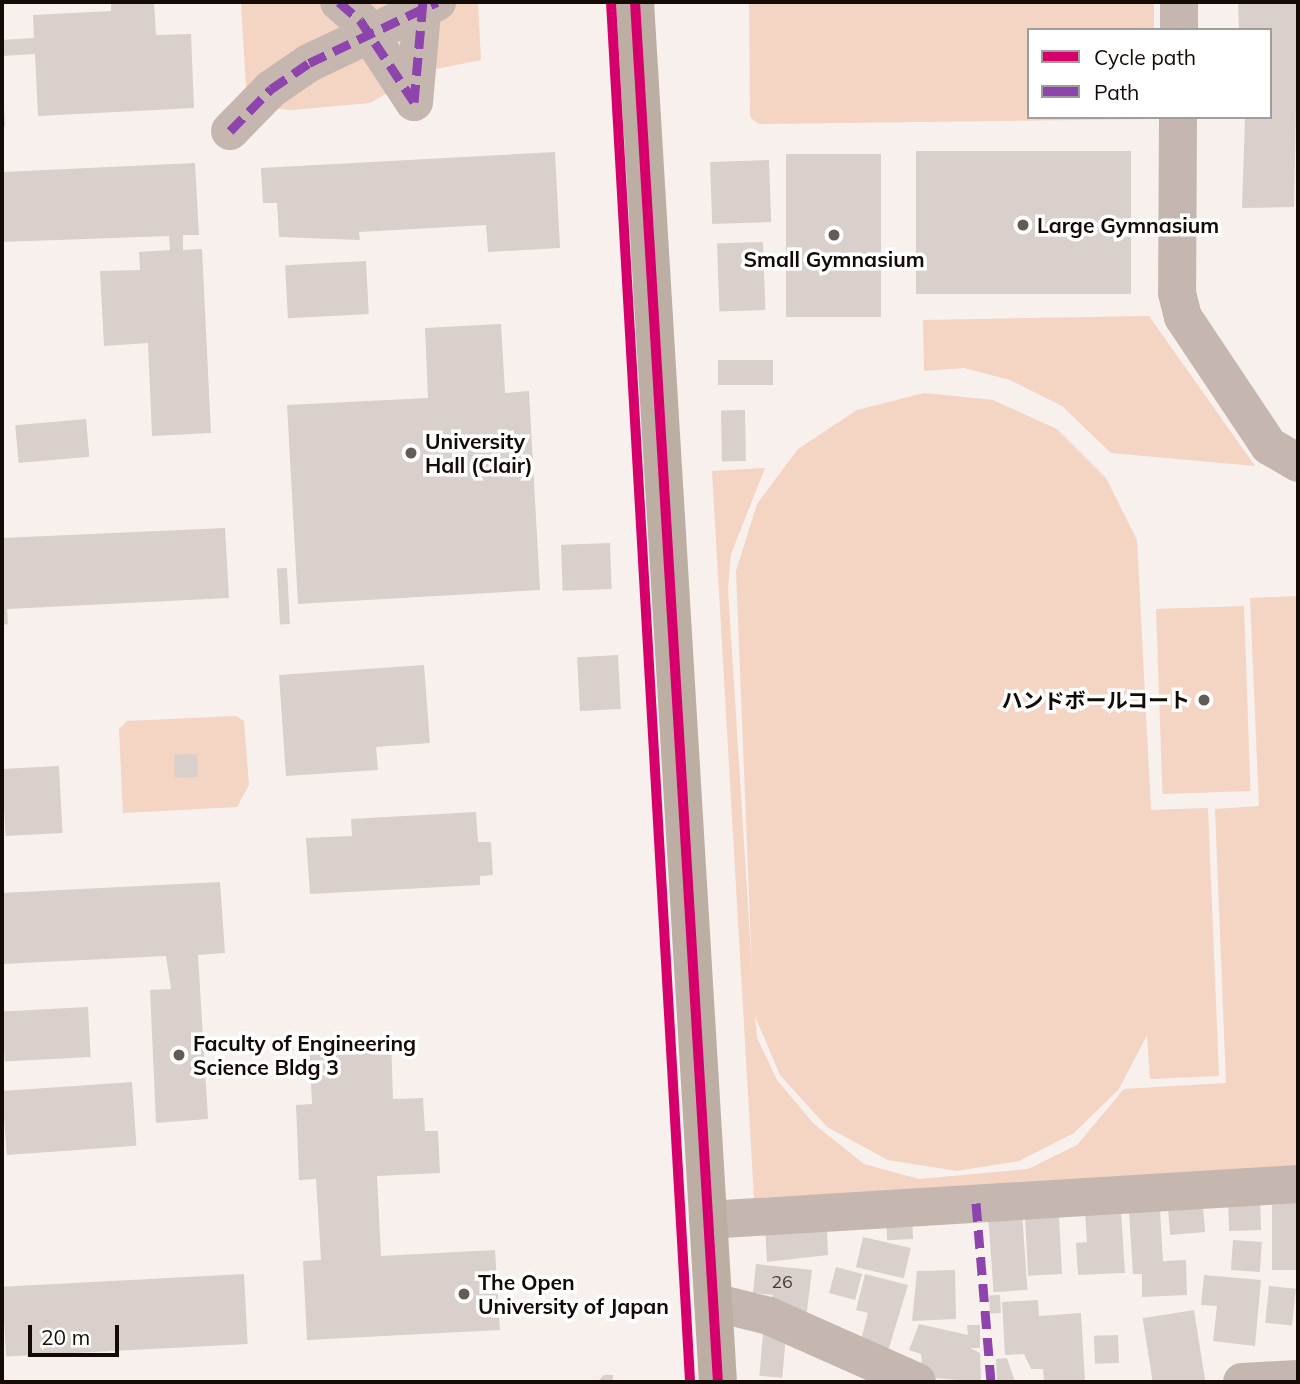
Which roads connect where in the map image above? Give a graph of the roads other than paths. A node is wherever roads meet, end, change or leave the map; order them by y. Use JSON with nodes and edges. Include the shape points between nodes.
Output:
{"nodes":[{"id":1,"x":339,"y":2,"type":"edge"},
{"id":2,"x":635,"y":2,"type":"edge"},
{"id":3,"x":1179,"y":2,"type":"edge"},
{"id":4,"x":428,"y":4,"type":"edge"},
{"id":5,"x":1179,"y":28,"type":"edge"},
{"id":6,"x":368,"y":33,"type":"junction"},
{"id":7,"x":1178,"y":119,"type":"edge"},
{"id":8,"x":230,"y":131,"type":"dead end"},
{"id":9,"x":1298,"y":463,"type":"edge"},
{"id":10,"x":1298,"y":1184,"type":"edge"},
{"id":11,"x":708,"y":1220,"type":"junction"},
{"id":12,"x":713,"y":1302,"type":"junction"},
{"id":13,"x":1298,"y":1378,"type":"edge"},
{"id":14,"x":718,"y":1382,"type":"edge"},
{"id":15,"x":917,"y":1382,"type":"edge"},
{"id":16,"x":1242,"y":1382,"type":"edge"}],
"edges":[{"from":1,"to":6,"type":"street"},
{"from":2,"to":11,"type":"main road"},
{"from":3,"to":5,"type":"street"},
{"from":4,"to":6,"type":"street"},
{"from":4,"to":6,"type":"street","via":[[414,102]]},
{"from":6,"to":8,"type":"street","via":[[271,89]]},
{"from":7,"to":9,"type":"street","via":[[1177,293],[1183,317],[1269,446]]},
{"from":10,"to":11,"type":"street"},
{"from":11,"to":12,"type":"main road"},
{"from":12,"to":14,"type":"main road"},
{"from":12,"to":15,"type":"street","via":[[756,1311]]},
{"from":13,"to":16,"type":"street"}]}
